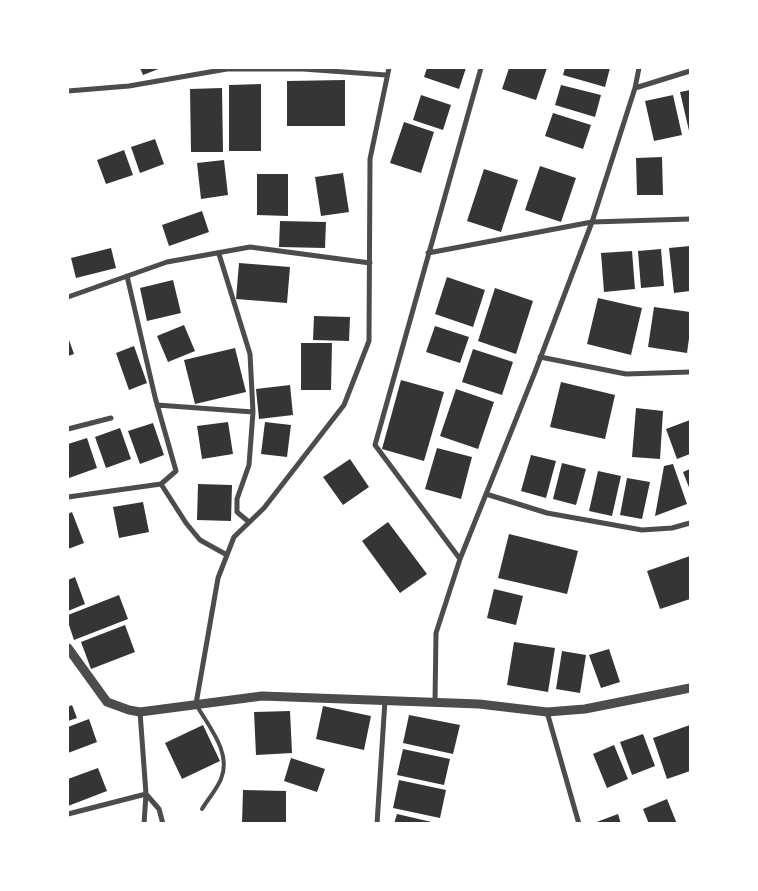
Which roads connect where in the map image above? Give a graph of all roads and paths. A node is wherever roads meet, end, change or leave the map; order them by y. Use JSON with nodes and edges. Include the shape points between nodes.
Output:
{"nodes":[{"id":1,"x":238,"y":68,"type":"edge"},
{"id":2,"x":389,"y":68,"type":"edge"},
{"id":3,"x":481,"y":68,"type":"edge"},
{"id":4,"x":639,"y":68,"type":"edge"},
{"id":5,"x":368,"y":71,"type":"edge"},
{"id":6,"x":690,"y":71,"type":"edge"},
{"id":7,"x":386,"y":75,"type":"junction"},
{"id":8,"x":635,"y":88,"type":"junction"},
{"id":9,"x":68,"y":91,"type":"edge"},
{"id":10,"x":690,"y":219,"type":"edge"},
{"id":11,"x":592,"y":222,"type":"junction"},
{"id":12,"x":428,"y":253,"type":"junction"},
{"id":13,"x":219,"y":254,"type":"junction"},
{"id":14,"x":370,"y":263,"type":"junction"},
{"id":15,"x":127,"y":276,"type":"junction"},
{"id":16,"x":68,"y":297,"type":"edge"},
{"id":17,"x":540,"y":357,"type":"junction"},
{"id":18,"x":690,"y":372,"type":"edge"},
{"id":19,"x":157,"y":406,"type":"junction"},
{"id":20,"x":253,"y":412,"type":"junction"},
{"id":21,"x":110,"y":418,"type":"dead end"},
{"id":22,"x":68,"y":429,"type":"edge"},
{"id":23,"x":161,"y":484,"type":"junction"},
{"id":24,"x":486,"y":494,"type":"junction"},
{"id":25,"x":68,"y":497,"type":"edge"},
{"id":26,"x":249,"y":522,"type":"junction"},
{"id":27,"x":690,"y":523,"type":"edge"},
{"id":28,"x":227,"y":555,"type":"junction"},
{"id":29,"x":460,"y":559,"type":"junction"},
{"id":30,"x":68,"y":648,"type":"edge"},
{"id":31,"x":690,"y":688,"type":"edge"},
{"id":32,"x":385,"y":700,"type":"junction"},
{"id":33,"x":435,"y":702,"type":"junction"},
{"id":34,"x":196,"y":704,"type":"junction"},
{"id":35,"x":140,"y":712,"type":"junction"},
{"id":36,"x":547,"y":712,"type":"junction"},
{"id":37,"x":146,"y":794,"type":"junction"},
{"id":38,"x":202,"y":809,"type":"dead end"},
{"id":39,"x":68,"y":814,"type":"edge"},
{"id":40,"x":144,"y":824,"type":"edge"},
{"id":41,"x":162,"y":824,"type":"edge"},
{"id":42,"x":377,"y":824,"type":"edge"},
{"id":43,"x":578,"y":824,"type":"edge"}],
"edges":[{"from":1,"to":5,"type":"street"},
{"from":1,"to":9,"type":"street","via":[[129,86]]},
{"from":2,"to":7,"type":"street"},
{"from":3,"to":12,"type":"street"},
{"from":4,"to":8,"type":"street"},
{"from":5,"to":7,"type":"street"},
{"from":6,"to":8,"type":"street"},
{"from":7,"to":14,"type":"street","via":[[370,159]]},
{"from":8,"to":11,"type":"street"},
{"from":10,"to":11,"type":"street"},
{"from":11,"to":12,"type":"street"},
{"from":11,"to":17,"type":"street"},
{"from":12,"to":29,"type":"street","via":[[375,445]]},
{"from":13,"to":14,"type":"street","via":[[250,247]]},
{"from":13,"to":15,"type":"street","via":[[167,262]]},
{"from":13,"to":20,"type":"street","via":[[250,354]]},
{"from":14,"to":26,"type":"street","via":[[369,341],[344,405],[264,508]]},
{"from":15,"to":16,"type":"street"},
{"from":15,"to":19,"type":"street"},
{"from":17,"to":18,"type":"street","via":[[626,374]]},
{"from":17,"to":24,"type":"street"},
{"from":19,"to":20,"type":"street"},
{"from":19,"to":23,"type":"street","via":[[176,471]]},
{"from":20,"to":26,"type":"street","via":[[249,465],[237,499],[236,512]]},
{"from":21,"to":22,"type":"street"},
{"from":23,"to":25,"type":"street"},
{"from":23,"to":28,"type":"street","via":[[200,540]]},
{"from":24,"to":27,"type":"street","via":[[547,514],[642,530]]},
{"from":24,"to":29,"type":"street"},
{"from":26,"to":28,"type":"street","via":[[234,538]]},
{"from":28,"to":34,"type":"street","via":[[218,578]]},
{"from":29,"to":33,"type":"street","via":[[436,633]]},
{"from":30,"to":35,"type":"street","via":[[107,702]]},
{"from":31,"to":36,"type":"street","via":[[585,709]]},
{"from":32,"to":33,"type":"street"},
{"from":32,"to":34,"type":"street","via":[[262,696]]},
{"from":32,"to":42,"type":"street"},
{"from":33,"to":36,"type":"street"},
{"from":34,"to":35,"type":"street"},
{"from":34,"to":38,"type":"lane","via":[[221,747],[224,762],[221,779]]},
{"from":35,"to":37,"type":"street"},
{"from":36,"to":43,"type":"street"},
{"from":37,"to":39,"type":"street"},
{"from":37,"to":40,"type":"street"},
{"from":37,"to":41,"type":"street","via":[[159,809]]}]}
